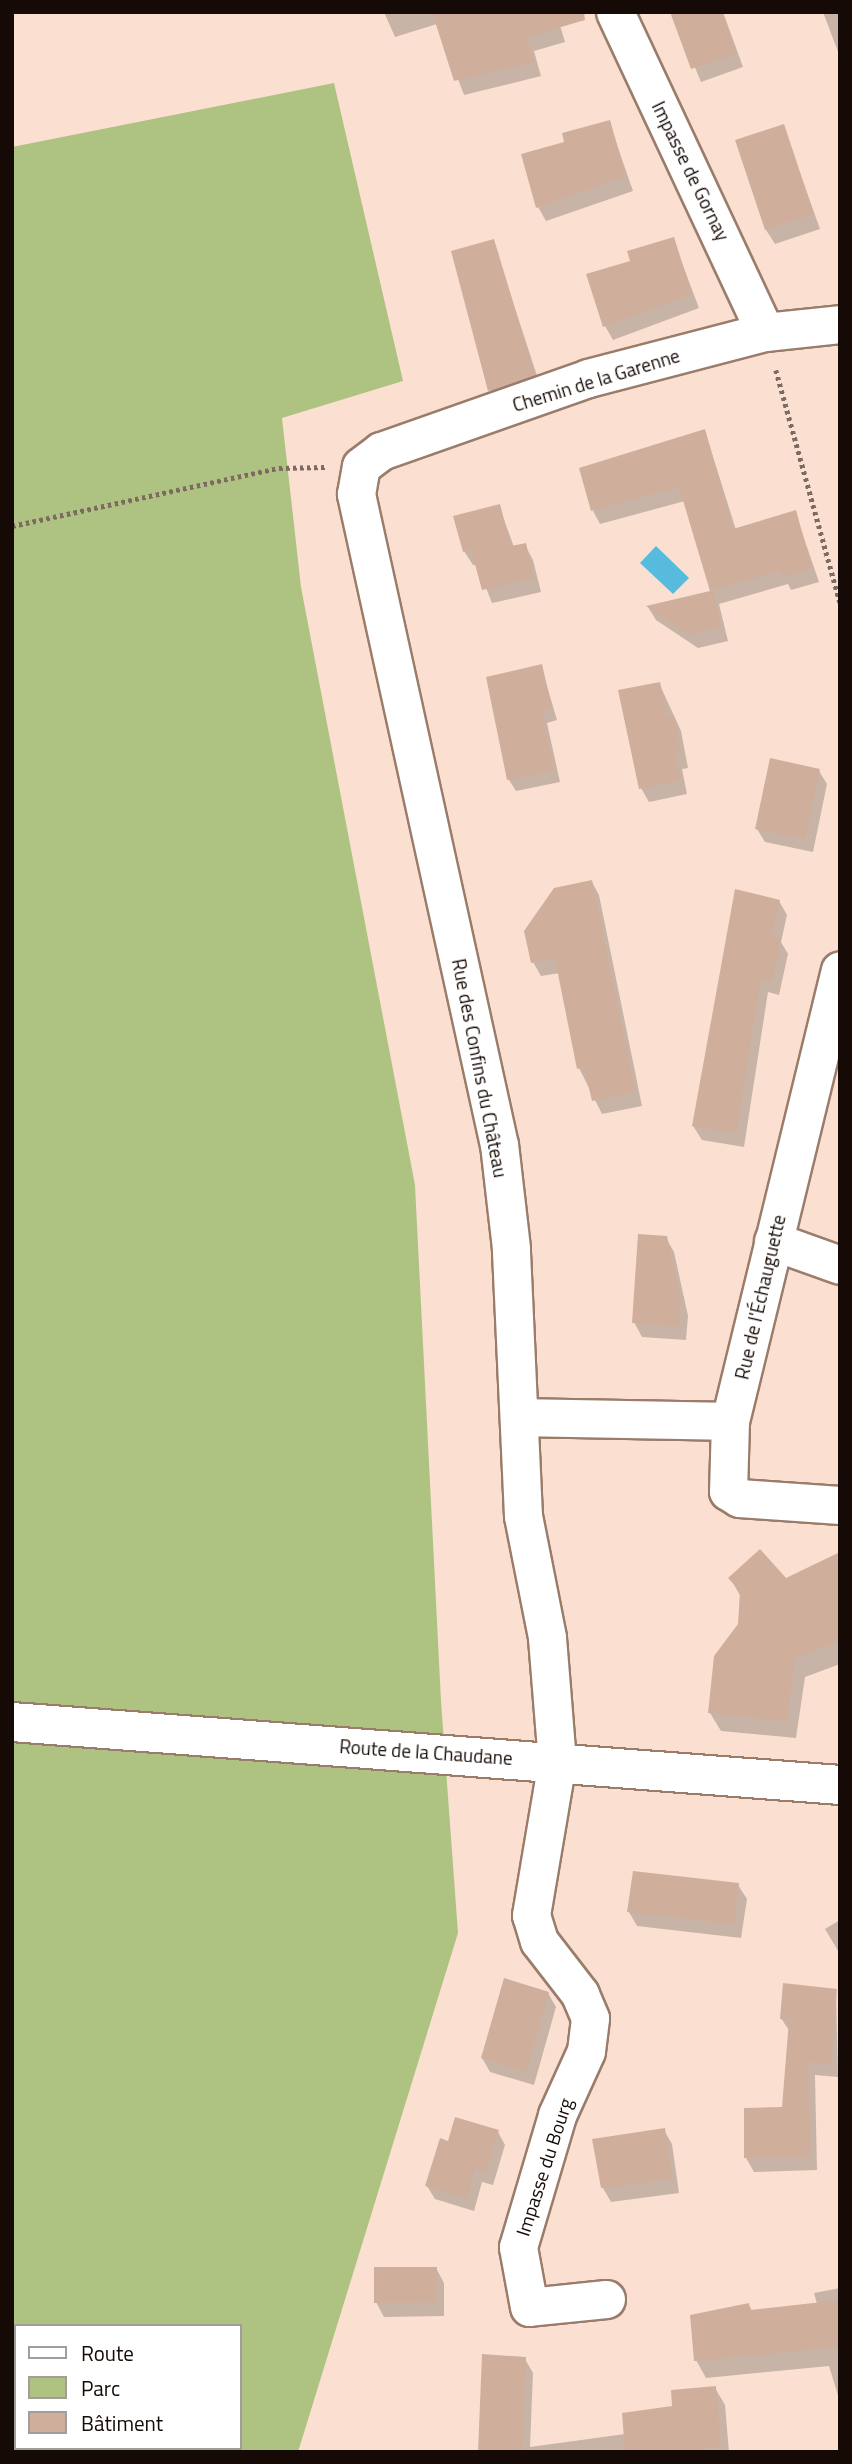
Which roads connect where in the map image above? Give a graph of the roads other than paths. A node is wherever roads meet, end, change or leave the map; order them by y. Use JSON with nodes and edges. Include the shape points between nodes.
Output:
{"nodes":[{"id":1,"x":615,"y":12,"type":"edge"},
{"id":2,"x":840,"y":324,"type":"edge"},
{"id":3,"x":765,"y":332,"type":"junction"},
{"id":4,"x":360,"y":466,"type":"joint"},
{"id":5,"x":840,"y":970,"type":"edge"},
{"id":6,"x":773,"y":1241,"type":"junction"},
{"id":7,"x":840,"y":1265,"type":"edge"},
{"id":8,"x":521,"y":1417,"type":"junction"},
{"id":9,"x":730,"y":1421,"type":"junction"},
{"id":10,"x":840,"y":1505,"type":"edge"},
{"id":11,"x":12,"y":1722,"type":"edge"},
{"id":12,"x":557,"y":1762,"type":"junction"},
{"id":13,"x":840,"y":1785,"type":"edge"},
{"id":14,"x":606,"y":2299,"type":"dead end"}],
"edges":[{"from":1,"to":3,"type":"street","name":"Impasse de Gornay"},
{"from":2,"to":3,"type":"street","name":"Chemin de la Garenne"},
{"from":3,"to":4,"type":"street","name":"Chemin de la Garenne","via":[[588,378],[381,451]]},
{"from":4,"to":8,"type":"street","name":"Rue des Confins du Château","via":[[356,494],[499,1144],[511,1248]]},
{"from":5,"to":6,"type":"street","name":"Rue de l'Échauguette"},
{"from":6,"to":7,"type":"street"},
{"from":6,"to":9,"type":"street","name":"Rue de l'Échauguette"},
{"from":8,"to":9,"type":"street"},
{"from":8,"to":12,"type":"street","name":"Rue des Confins du Château","via":[[523,1516],[547,1637]]},
{"from":9,"to":10,"type":"street","name":"Rue de l'Échauguette","via":[[728,1492],[739,1498]]},
{"from":11,"to":12,"type":"street","name":"Route de la Chaudane"},
{"from":12,"to":13,"type":"street","name":"Route de la Chaudane"},
{"from":12,"to":14,"type":"street","name":"Impasse du Bourg","via":[[531,1915],[538,1941],[580,1994],[590,2018],[586,2051],[557,2115],[518,2247],[529,2307]]}]}
